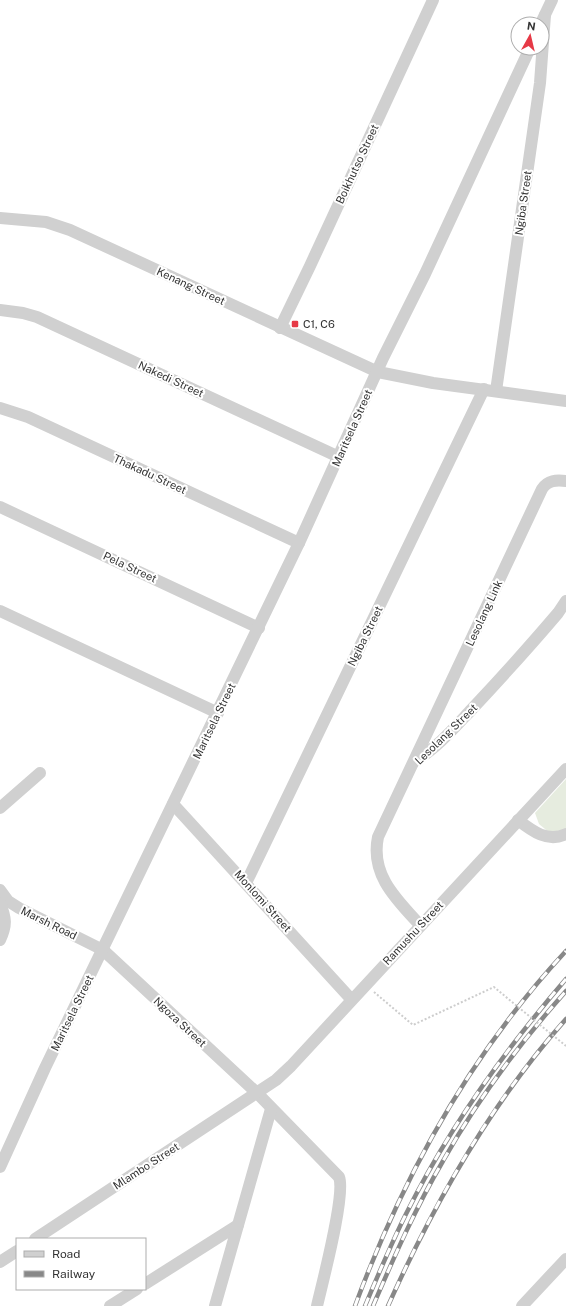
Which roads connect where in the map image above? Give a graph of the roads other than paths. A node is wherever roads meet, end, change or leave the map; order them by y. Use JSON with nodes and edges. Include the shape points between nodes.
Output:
{"nodes":[{"id":1,"x":433,"y":0,"type":"edge"},
{"id":2,"x":552,"y":0,"type":"edge"},
{"id":3,"x":545,"y":16,"type":"edge"},
{"id":4,"x":526,"y":56,"type":"edge"},
{"id":5,"x":541,"y":56,"type":"edge"},
{"id":6,"x":0,"y":218,"type":"edge"},
{"id":7,"x":0,"y":310,"type":"edge"},
{"id":8,"x":280,"y":328,"type":"junction"},
{"id":9,"x":378,"y":372,"type":"junction"},
{"id":10,"x":484,"y":389,"type":"junction"},
{"id":11,"x":496,"y":391,"type":"junction"},
{"id":12,"x":566,"y":401,"type":"edge"},
{"id":13,"x":0,"y":408,"type":"edge"},
{"id":14,"x":339,"y":457,"type":"junction"},
{"id":15,"x":566,"y":481,"type":"edge"},
{"id":16,"x":0,"y":507,"type":"edge"},
{"id":17,"x":300,"y":543,"type":"junction"},
{"id":18,"x":566,"y":601,"type":"edge"},
{"id":19,"x":0,"y":611,"type":"edge"},
{"id":20,"x":259,"y":628,"type":"junction"},
{"id":21,"x":218,"y":713,"type":"junction"},
{"id":22,"x":415,"y":761,"type":"junction"},
{"id":23,"x":566,"y":769,"type":"edge"},
{"id":24,"x":40,"y":773,"type":"dead end"},
{"id":25,"x":173,"y":804,"type":"junction"},
{"id":26,"x":0,"y":808,"type":"edge"},
{"id":27,"x":518,"y":820,"type":"junction"},
{"id":28,"x":566,"y":834,"type":"edge"},
{"id":29,"x":246,"y":883,"type":"junction"},
{"id":30,"x":0,"y":890,"type":"edge"},
{"id":31,"x":3,"y":902,"type":"edge"},
{"id":32,"x":420,"y":925,"type":"junction"},
{"id":33,"x":0,"y":940,"type":"edge"},
{"id":34,"x":103,"y":950,"type":"junction"},
{"id":35,"x":351,"y":999,"type":"junction"},
{"id":36,"x":257,"y":1093,"type":"junction"},
{"id":37,"x":271,"y":1109,"type":"junction"},
{"id":38,"x":0,"y":1167,"type":"edge"},
{"id":39,"x":238,"y":1225,"type":"junction"},
{"id":40,"x":37,"y":1238,"type":"edge"},
{"id":41,"x":16,"y":1252,"type":"edge"},
{"id":42,"x":566,"y":1259,"type":"edge"},
{"id":43,"x":0,"y":1262,"type":"edge"},
{"id":44,"x":146,"y":1283,"type":"edge"},
{"id":45,"x":134,"y":1290,"type":"edge"},
{"id":46,"x":110,"y":1306,"type":"edge"},
{"id":47,"x":215,"y":1306,"type":"edge"},
{"id":48,"x":317,"y":1306,"type":"edge"},
{"id":49,"x":522,"y":1306,"type":"edge"}],
"edges":[{"from":1,"to":8,"type":"street","name":"Boikhutso Street"},
{"from":2,"to":3,"type":"street"},
{"from":4,"to":9,"type":"street","name":"Maritsela Street"},
{"from":5,"to":11,"type":"street","name":"Ngiba Street","via":[[540,83]]},
{"from":6,"to":8,"type":"street","name":"Kenang Street","via":[[46,222],[70,230]]},
{"from":7,"to":14,"type":"street","name":"Nakedi Street","via":[[37,317]]},
{"from":8,"to":9,"type":"street","name":"Kenang Street"},
{"from":9,"to":10,"type":"street","name":"Kenang Street"},
{"from":9,"to":14,"type":"street","name":"Maritsela Street"},
{"from":10,"to":11,"type":"street","name":"Kenang Street"},
{"from":10,"to":29,"type":"street","name":"Ngiba Street"},
{"from":11,"to":12,"type":"street","name":"Kenang Street"},
{"from":13,"to":17,"type":"street","name":"Thakadu Street","via":[[28,417]]},
{"from":14,"to":17,"type":"street","name":"Maritsela Street"},
{"from":15,"to":22,"type":"street","name":"Lesolang Link","via":[[553,481],[542,489]]},
{"from":16,"to":20,"type":"street","name":"Pela Street"},
{"from":17,"to":20,"type":"street","name":"Maritsela Street"},
{"from":18,"to":22,"type":"street","name":"Lesolang Street","via":[[502,678],[440,742]]},
{"from":19,"to":21,"type":"street"},
{"from":20,"to":21,"type":"street","name":"Maritsela Street"},
{"from":21,"to":25,"type":"street","name":"Maritsela Street"},
{"from":22,"to":32,"type":"street","name":"Lesolang Street","via":[[378,837],[376,853],[383,881]]},
{"from":23,"to":27,"type":"street","name":"Ramushu Street"},
{"from":24,"to":26,"type":"street"},
{"from":25,"to":29,"type":"street","name":"Monlomi Street"},
{"from":25,"to":34,"type":"street","name":"Maritsela Street"},
{"from":27,"to":28,"type":"street","via":[[545,837],[555,838]]},
{"from":27,"to":32,"type":"street","name":"Ramushu Street"},
{"from":29,"to":35,"type":"street","name":"Monlomi Street"},
{"from":30,"to":31,"type":"street","name":"Marsh Road"},
{"from":31,"to":33,"type":"street","via":[[6,922]]},
{"from":31,"to":34,"type":"street","name":"Marsh Road"},
{"from":32,"to":35,"type":"street","name":"Ramushu Street"},
{"from":34,"to":36,"type":"street","name":"Ngoza Street"},
{"from":34,"to":38,"type":"street","name":"Maritsela Street"},
{"from":35,"to":36,"type":"street","name":"Ramushu Street","via":[[291,1066]]},
{"from":36,"to":37,"type":"street","name":"Ngoza Street"},
{"from":36,"to":40,"type":"street","name":"Mlambo Street"},
{"from":37,"to":39,"type":"street"},
{"from":37,"to":48,"type":"street","name":"Ngoza Street","via":[[337,1174],[340,1180],[334,1228]]},
{"from":39,"to":44,"type":"street"},
{"from":39,"to":47,"type":"street"},
{"from":41,"to":43,"type":"street"},
{"from":42,"to":49,"type":"street"},
{"from":45,"to":46,"type":"street"}]}
